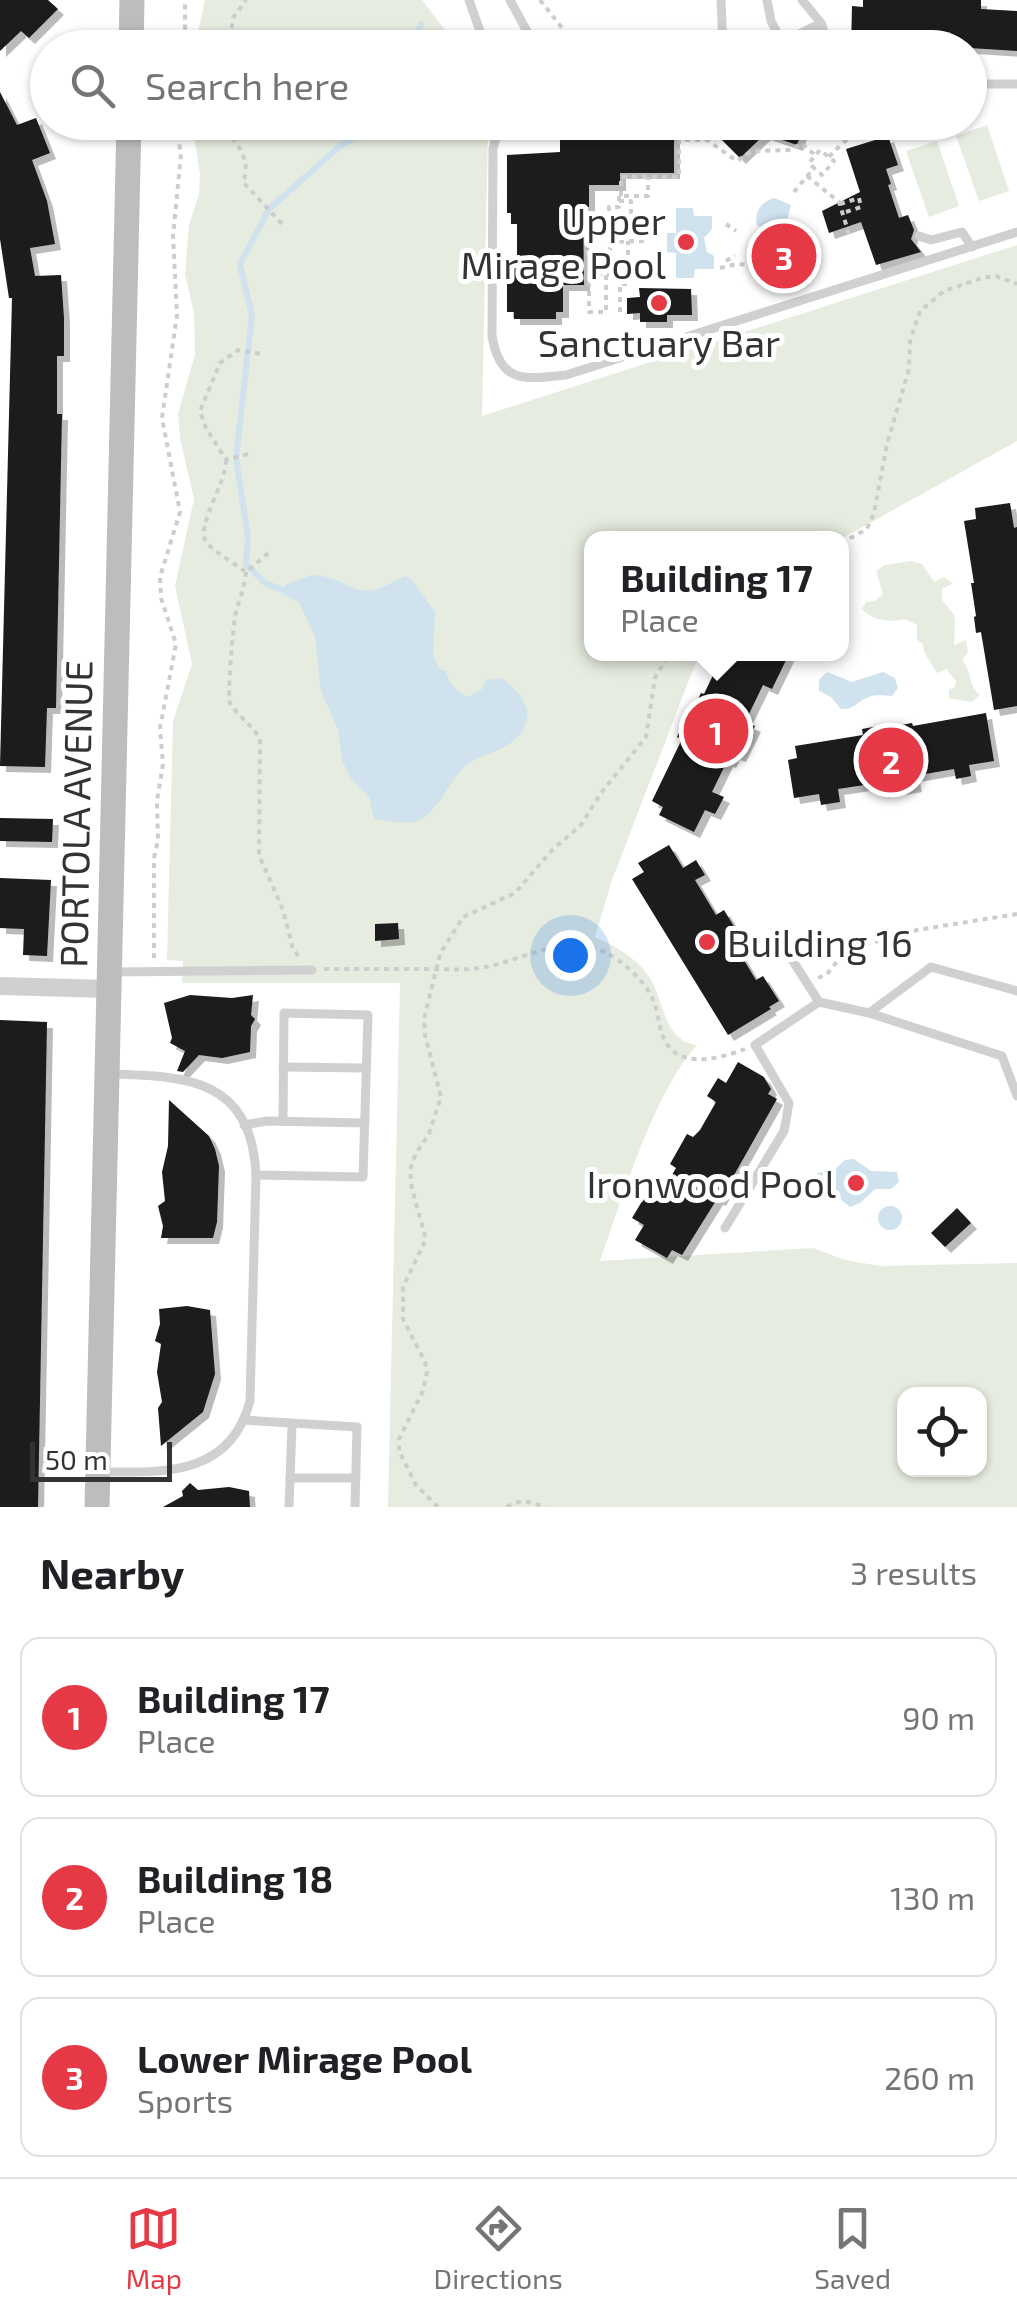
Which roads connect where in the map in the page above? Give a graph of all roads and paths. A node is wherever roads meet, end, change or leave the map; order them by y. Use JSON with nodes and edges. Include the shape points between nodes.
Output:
{"nodes":[{"id":1,"x":132,"y":0,"type":"edge"},
{"id":2,"x":185,"y":0,"type":"edge"},
{"id":3,"x":246,"y":0,"type":"edge"},
{"id":4,"x":470,"y":0,"type":"edge"},
{"id":5,"x":510,"y":0,"type":"edge"},
{"id":6,"x":540,"y":0,"type":"edge"},
{"id":7,"x":721,"y":0,"type":"edge"},
{"id":8,"x":767,"y":0,"type":"edge"},
{"id":9,"x":802,"y":0,"type":"edge"},
{"id":10,"x":821,"y":24,"type":"junction"},
{"id":11,"x":131,"y":30,"type":"edge"},
{"id":12,"x":184,"y":30,"type":"edge"},
{"id":13,"x":232,"y":30,"type":"edge"},
{"id":14,"x":480,"y":30,"type":"edge"},
{"id":15,"x":526,"y":30,"type":"edge"},
{"id":16,"x":562,"y":30,"type":"edge"},
{"id":17,"x":722,"y":30,"type":"edge"},
{"id":18,"x":776,"y":30,"type":"edge"},
{"id":19,"x":810,"y":30,"type":"edge"},
{"id":20,"x":823,"y":30,"type":"edge"},
{"id":21,"x":987,"y":84,"type":"edge"},
{"id":22,"x":1017,"y":84,"type":"edge"},
{"id":23,"x":129,"y":140,"type":"edge"},
{"id":24,"x":179,"y":140,"type":"edge"},
{"id":25,"x":232,"y":140,"type":"edge"},
{"id":26,"x":495,"y":140,"type":"edge"},
{"id":27,"x":845,"y":140,"type":"edge"},
{"id":28,"x":816,"y":155,"type":"junction"},
{"id":29,"x":829,"y":158,"type":"junction"},
{"id":30,"x":814,"y":168,"type":"junction"},
{"id":31,"x":648,"y":176,"type":"junction"},
{"id":32,"x":808,"y":176,"type":"junction"},
{"id":33,"x":794,"y":192,"type":"dead end"},
{"id":34,"x":620,"y":199,"type":"junction"},
{"id":35,"x":840,"y":204,"type":"junction"},
{"id":36,"x":843,"y":213,"type":"junction"},
{"id":37,"x":282,"y":224,"type":"dead end"},
{"id":38,"x":726,"y":224,"type":"dead end"},
{"id":39,"x":736,"y":231,"type":"dead end"},
{"id":40,"x":609,"y":232,"type":"junction"},
{"id":41,"x":1017,"y":232,"type":"edge"},
{"id":42,"x":849,"y":234,"type":"dead end"},
{"id":43,"x":919,"y":236,"type":"dead end"},
{"id":44,"x":629,"y":241,"type":"junction"},
{"id":45,"x":645,"y":241,"type":"dead end"},
{"id":46,"x":609,"y":242,"type":"junction"},
{"id":47,"x":972,"y":247,"type":"junction"},
{"id":48,"x":598,"y":254,"type":"junction"},
{"id":49,"x":735,"y":255,"type":"dead end"},
{"id":50,"x":726,"y":261,"type":"dead end"},
{"id":51,"x":750,"y":266,"type":"dead end"},
{"id":52,"x":720,"y":268,"type":"dead end"},
{"id":53,"x":598,"y":274,"type":"junction"},
{"id":54,"x":628,"y":274,"type":"junction"},
{"id":55,"x":606,"y":275,"type":"junction"},
{"id":56,"x":1017,"y":284,"type":"edge"},
{"id":57,"x":620,"y":312,"type":"dead end"},
{"id":58,"x":262,"y":354,"type":"dead end"},
{"id":59,"x":248,"y":454,"type":"dead end"},
{"id":60,"x":226,"y":460,"type":"junction"},
{"id":61,"x":849,"y":540,"type":"edge"},
{"id":62,"x":270,"y":551,"type":"dead end"},
{"id":63,"x":246,"y":572,"type":"junction"},
{"id":64,"x":665,"y":661,"type":"edge"},
{"id":65,"x":1017,"y":914,"type":"edge"},
{"id":66,"x":784,"y":947,"type":"dead end"},
{"id":67,"x":436,"y":969,"type":"junction"},
{"id":68,"x":312,"y":970,"type":"junction"},
{"id":69,"x":154,"y":972,"type":"junction"},
{"id":70,"x":109,"y":980,"type":"junction"},
{"id":71,"x":0,"y":986,"type":"edge"},
{"id":72,"x":812,"y":992,"type":"junction"},
{"id":73,"x":1017,"y":992,"type":"edge"},
{"id":74,"x":818,"y":1002,"type":"junction"},
{"id":75,"x":869,"y":1013,"type":"junction"},
{"id":76,"x":756,"y":1044,"type":"junction"},
{"id":77,"x":283,"y":1068,"type":"junction"},
{"id":78,"x":366,"y":1068,"type":"junction"},
{"id":79,"x":106,"y":1074,"type":"junction"},
{"id":80,"x":1017,"y":1096,"type":"edge"},
{"id":81,"x":283,"y":1121,"type":"junction"},
{"id":82,"x":365,"y":1123,"type":"junction"},
{"id":83,"x":244,"y":1125,"type":"junction"},
{"id":84,"x":256,"y":1175,"type":"junction"},
{"id":85,"x":725,"y":1228,"type":"dead end"},
{"id":86,"x":244,"y":1420,"type":"junction"},
{"id":87,"x":292,"y":1425,"type":"junction"},
{"id":88,"x":98,"y":1472,"type":"junction"},
{"id":89,"x":290,"y":1478,"type":"junction"},
{"id":90,"x":356,"y":1478,"type":"junction"},
{"id":91,"x":97,"y":1507,"type":"edge"},
{"id":92,"x":289,"y":1507,"type":"edge"},
{"id":93,"x":356,"y":1507,"type":"edge"},
{"id":94,"x":438,"y":1507,"type":"edge"},
{"id":95,"x":507,"y":1507,"type":"edge"},
{"id":96,"x":546,"y":1507,"type":"edge"}],
"edges":[{"from":1,"to":11,"type":"main road"},
{"from":2,"to":12,"type":"path"},
{"from":3,"to":13,"type":"path"},
{"from":4,"to":14,"type":"lane"},
{"from":5,"to":15,"type":"lane"},
{"from":6,"to":16,"type":"path"},
{"from":7,"to":17,"type":"lane"},
{"from":8,"to":18,"type":"lane"},
{"from":9,"to":10,"type":"lane"},
{"from":10,"to":19,"type":"lane"},
{"from":10,"to":20,"type":"lane"},
{"from":21,"to":22,"type":"lane"},
{"from":23,"to":70,"type":"main road","name":"PORTOLA AVENUE"},
{"from":24,"to":69,"type":"path","via":[[177,315],[162,418],[180,512],[160,577],[176,644],[160,728]]},
{"from":25,"to":37,"type":"path","via":[[246,160],[244,182]]},
{"from":26,"to":47,"type":"lane","via":[[492,336],[502,364],[522,379],[566,375]]},
{"from":27,"to":29,"type":"path"},
{"from":28,"to":29,"type":"path","via":[[820,150]]},
{"from":28,"to":30,"type":"path","via":[[809,163]]},
{"from":28,"to":31,"type":"path","via":[[800,143],[792,150],[752,151],[737,161],[707,140],[679,140],[678,176]]},
{"from":29,"to":30,"type":"path","via":[[834,161],[822,175]]},
{"from":30,"to":32,"type":"path"},
{"from":31,"to":34,"type":"path","via":[[648,196]]},
{"from":31,"to":34,"type":"path","via":[[622,176]]},
{"from":32,"to":33,"type":"path"},
{"from":32,"to":35,"type":"path"},
{"from":34,"to":40,"type":"path","via":[[619,207],[609,207]]},
{"from":34,"to":44,"type":"path","via":[[631,201]]},
{"from":35,"to":36,"type":"path"},
{"from":35,"to":36,"type":"path","via":[[861,202]]},
{"from":36,"to":42,"type":"path"},
{"from":38,"to":39,"type":"path"},
{"from":40,"to":46,"type":"path"},
{"from":40,"to":48,"type":"path","via":[[587,232],[587,254]]},
{"from":41,"to":47,"type":"lane"},
{"from":43,"to":47,"type":"lane","via":[[931,240],[962,232]]},
{"from":44,"to":45,"type":"path"},
{"from":44,"to":46,"type":"path"},
{"from":44,"to":54,"type":"path"},
{"from":46,"to":48,"type":"path","via":[[610,254]]},
{"from":48,"to":53,"type":"path"},
{"from":49,"to":50,"type":"path"},
{"from":51,"to":52,"type":"path"},
{"from":53,"to":55,"type":"path"},
{"from":53,"to":55,"type":"path","via":[[589,274],[589,312],[606,312]]},
{"from":54,"to":55,"type":"path"},
{"from":54,"to":57,"type":"path","via":[[631,284],[620,284]]},
{"from":56,"to":61,"type":"path","via":[[982,278],[944,291],[920,310],[874,513],[868,530]]},
{"from":58,"to":60,"type":"path","via":[[238,350],[220,363],[207,388],[200,411]]},
{"from":59,"to":60,"type":"path"},
{"from":60,"to":63,"type":"path","via":[[203,534]]},
{"from":62,"to":63,"type":"path"},
{"from":63,"to":68,"type":"path","via":[[226,691],[260,739],[258,854],[293,950]]},
{"from":64,"to":67,"type":"path","via":[[636,753],[582,825],[528,881],[464,916]]},
{"from":65,"to":72,"type":"path","via":[[856,947],[818,976]]},
{"from":66,"to":72,"type":"lane"},
{"from":67,"to":68,"type":"path"},
{"from":67,"to":76,"type":"path","via":[[484,967],[559,946],[604,951],[650,994],[667,1046],[678,1054],[720,1058]]},
{"from":67,"to":94,"type":"path","via":[[424,1020],[441,1097],[410,1170],[426,1238],[403,1287],[403,1319],[426,1372],[399,1439],[406,1468]]},
{"from":68,"to":69,"type":"lane"},
{"from":69,"to":70,"type":"lane"},
{"from":70,"to":71,"type":"street"},
{"from":70,"to":79,"type":"main road","name":"PORTOLA AVENUE"},
{"from":72,"to":74,"type":"lane"},
{"from":73,"to":75,"type":"lane","via":[[931,967]]},
{"from":74,"to":75,"type":"lane"},
{"from":74,"to":76,"type":"lane"},
{"from":75,"to":80,"type":"lane","via":[[1002,1056]]},
{"from":76,"to":85,"type":"lane","via":[[789,1103],[784,1130]]},
{"from":77,"to":78,"type":"lane"},
{"from":77,"to":78,"type":"lane","via":[[284,1013],[368,1015]]},
{"from":77,"to":81,"type":"lane"},
{"from":78,"to":82,"type":"lane"},
{"from":79,"to":83,"type":"lane","via":[[194,1081],[232,1106]]},
{"from":79,"to":88,"type":"main road","name":"PORTOLA AVENUE"},
{"from":81,"to":82,"type":"lane"},
{"from":81,"to":83,"type":"lane"},
{"from":82,"to":84,"type":"lane","via":[[364,1177]]},
{"from":83,"to":84,"type":"lane"},
{"from":84,"to":86,"type":"lane","via":[[250,1401]]},
{"from":86,"to":87,"type":"lane"},
{"from":86,"to":88,"type":"lane","via":[[221,1448],[184,1470]]},
{"from":87,"to":89,"type":"lane"},
{"from":87,"to":90,"type":"lane","via":[[357,1427]]},
{"from":88,"to":91,"type":"main road","name":"PORTOLA AVENUE"},
{"from":89,"to":90,"type":"lane"},
{"from":89,"to":92,"type":"lane"},
{"from":90,"to":93,"type":"lane"},
{"from":95,"to":96,"type":"path"}]}
